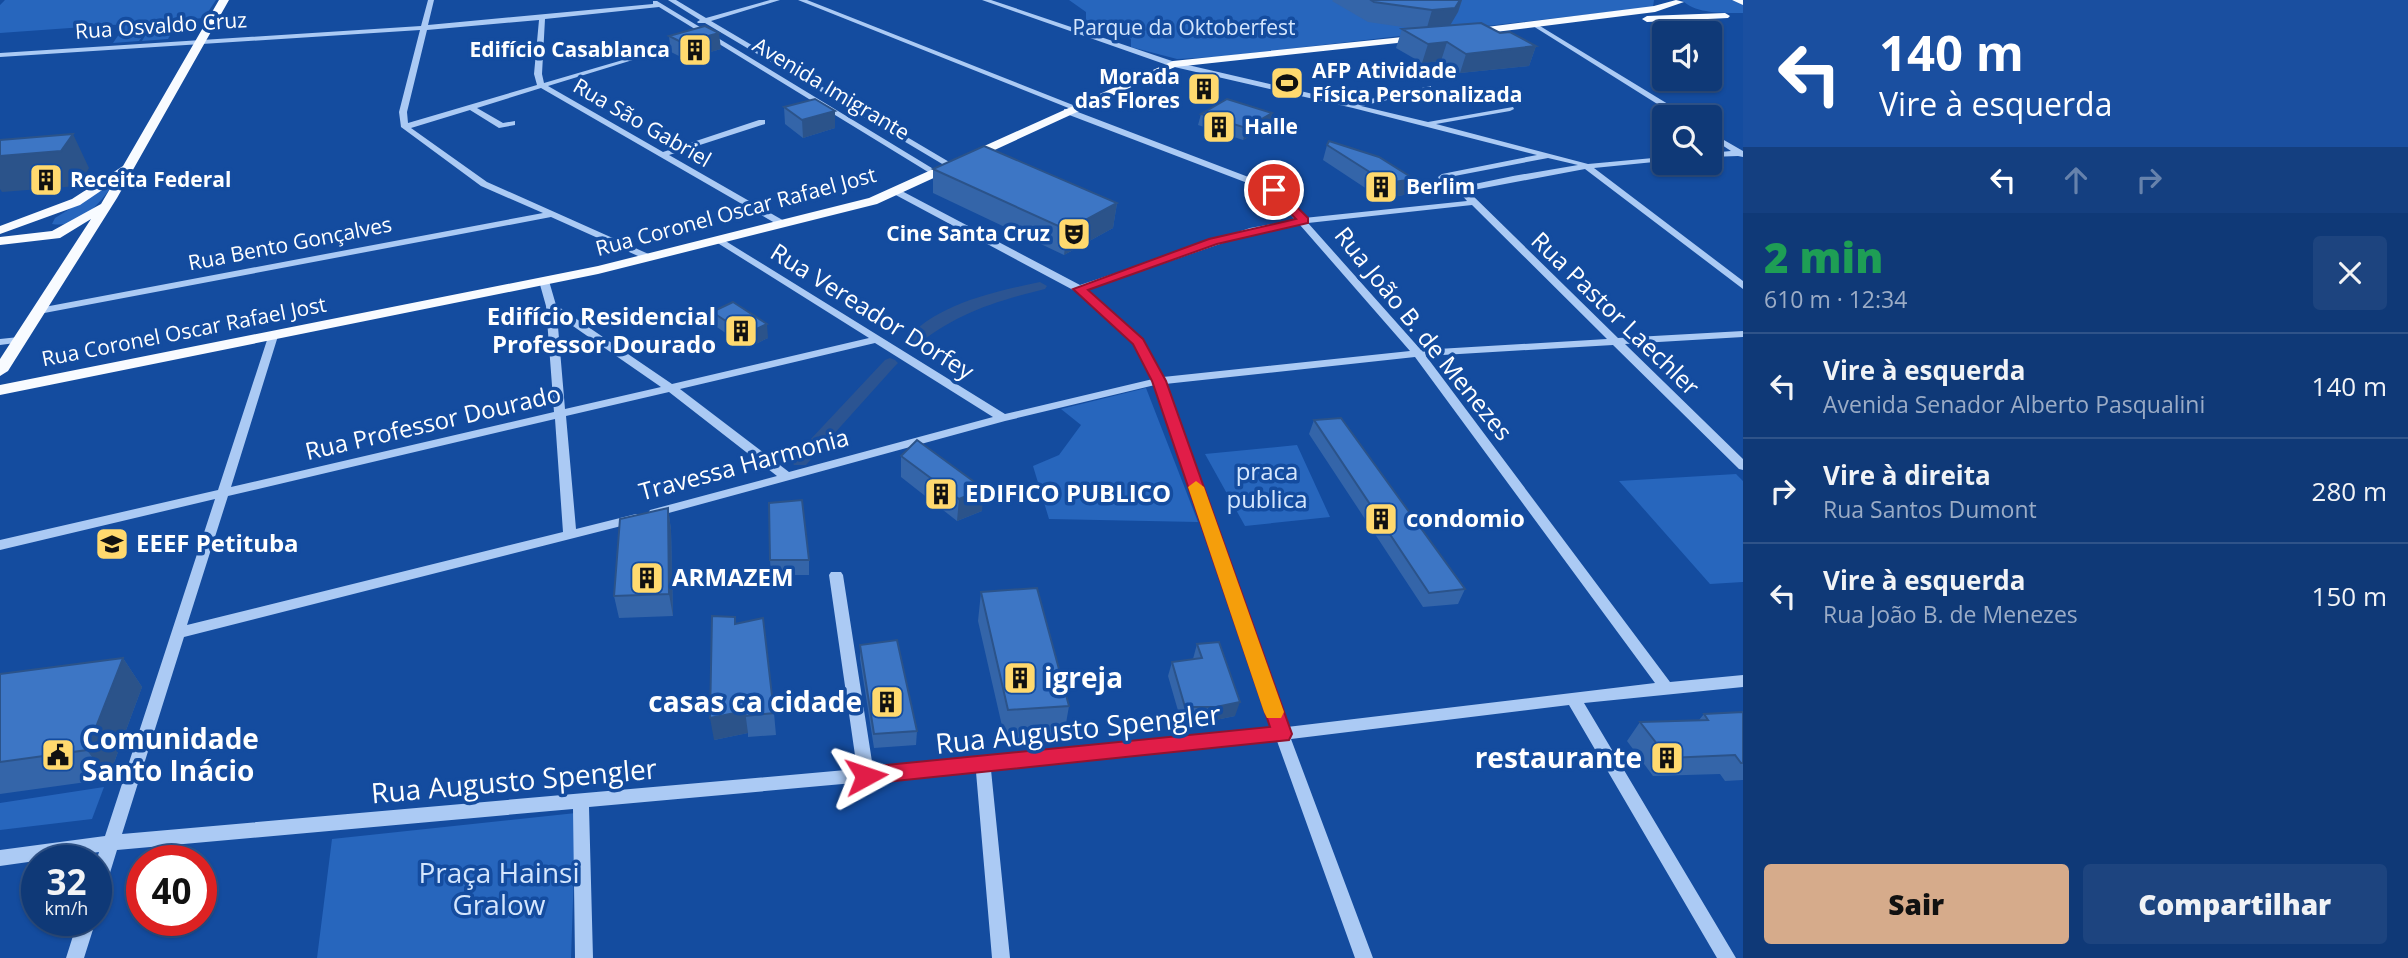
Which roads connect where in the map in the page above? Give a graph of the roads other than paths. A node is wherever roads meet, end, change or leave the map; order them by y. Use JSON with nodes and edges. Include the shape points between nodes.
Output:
{"nodes":[{"id":1,"x":224,"y":0,"type":"edge"},
{"id":2,"x":431,"y":0,"type":"edge"},
{"id":3,"x":652,"y":0,"type":"edge"},
{"id":4,"x":671,"y":0,"type":"edge"},
{"id":5,"x":777,"y":0,"type":"edge"},
{"id":6,"x":801,"y":0,"type":"edge"},
{"id":7,"x":985,"y":0,"type":"edge"},
{"id":8,"x":1737,"y":0,"type":"edge"},
{"id":9,"x":1677,"y":1,"type":"edge"},
{"id":10,"x":1743,"y":2,"type":"edge"},
{"id":11,"x":660,"y":5,"type":"junction"},
{"id":12,"x":1656,"y":5,"type":"edge"},
{"id":13,"x":1618,"y":17,"type":"junction"},
{"id":14,"x":542,"y":20,"type":"junction"},
{"id":15,"x":705,"y":20,"type":"junction"},
{"id":16,"x":690,"y":24,"type":"junction"},
{"id":17,"x":1535,"y":25,"type":"junction"},
{"id":18,"x":425,"y":27,"type":"junction"},
{"id":19,"x":722,"y":32,"type":"junction"},
{"id":20,"x":1461,"y":33,"type":"edge"},
{"id":21,"x":708,"y":36,"type":"junction"},
{"id":22,"x":1435,"y":36,"type":"edge"},
{"id":23,"x":201,"y":39,"type":"junction"},
{"id":24,"x":1,"y":56,"type":"edge"},
{"id":25,"x":1155,"y":61,"type":"junction"},
{"id":26,"x":1207,"y":64,"type":"junction"},
{"id":27,"x":541,"y":85,"type":"junction"},
{"id":28,"x":1427,"y":88,"type":"dead end"},
{"id":29,"x":1664,"y":105,"type":"edge"},
{"id":30,"x":1354,"y":106,"type":"junction"},
{"id":31,"x":471,"y":107,"type":"junction"},
{"id":32,"x":1071,"y":109,"type":"junction"},
{"id":33,"x":1510,"y":109,"type":"dead end"},
{"id":34,"x":762,"y":122,"type":"dead end"},
{"id":35,"x":512,"y":123,"type":"dead end"},
{"id":36,"x":1427,"y":124,"type":"junction"},
{"id":37,"x":405,"y":127,"type":"junction"},
{"id":38,"x":1722,"y":141,"type":"edge"},
{"id":39,"x":912,"y":142,"type":"junction"},
{"id":40,"x":1743,"y":143,"type":"edge"},
{"id":41,"x":1728,"y":145,"type":"junction"},
{"id":42,"x":896,"y":148,"type":"junction"},
{"id":43,"x":1742,"y":154,"type":"edge"},
{"id":44,"x":662,"y":155,"type":"junction"},
{"id":45,"x":1551,"y":155,"type":"junction"},
{"id":46,"x":1722,"y":155,"type":"edge"},
{"id":47,"x":1652,"y":160,"type":"edge"},
{"id":48,"x":131,"y":164,"type":"junction"},
{"id":49,"x":1583,"y":164,"type":"junction"},
{"id":50,"x":952,"y":166,"type":"junction"},
{"id":51,"x":936,"y":173,"type":"junction"},
{"id":52,"x":1442,"y":177,"type":"dead end"},
{"id":53,"x":895,"y":191,"type":"junction"},
{"id":54,"x":111,"y":198,"type":"junction"},
{"id":55,"x":1471,"y":203,"type":"junction"},
{"id":56,"x":54,"y":212,"type":"junction"},
{"id":57,"x":548,"y":215,"type":"junction"},
{"id":58,"x":1304,"y":221,"type":"junction"},
{"id":59,"x":783,"y":224,"type":"junction"},
{"id":60,"x":0,"y":230,"type":"edge"},
{"id":61,"x":55,"y":235,"type":"junction"},
{"id":62,"x":719,"y":240,"type":"junction"},
{"id":63,"x":0,"y":241,"type":"edge"},
{"id":64,"x":82,"y":244,"type":"junction"},
{"id":65,"x":650,"y":258,"type":"junction"},
{"id":66,"x":544,"y":281,"type":"junction"},
{"id":67,"x":1743,"y":286,"type":"edge"},
{"id":68,"x":1079,"y":289,"type":"junction"},
{"id":69,"x":551,"y":306,"type":"junction"},
{"id":70,"x":39,"y":311,"type":"junction"},
{"id":71,"x":1743,"y":334,"type":"edge"},
{"id":72,"x":273,"y":336,"type":"junction"},
{"id":73,"x":19,"y":340,"type":"junction"},
{"id":74,"x":875,"y":340,"type":"junction"},
{"id":75,"x":0,"y":342,"type":"edge"},
{"id":76,"x":1614,"y":343,"type":"junction"},
{"id":77,"x":1418,"y":354,"type":"junction"},
{"id":78,"x":0,"y":371,"type":"edge"},
{"id":79,"x":1159,"y":381,"type":"junction"},
{"id":80,"x":671,"y":388,"type":"junction"},
{"id":81,"x":0,"y":390,"type":"edge"},
{"id":82,"x":561,"y":415,"type":"junction"},
{"id":83,"x":1003,"y":418,"type":"junction"},
{"id":84,"x":1743,"y":466,"type":"edge"},
{"id":85,"x":788,"y":478,"type":"junction"},
{"id":86,"x":220,"y":495,"type":"junction"},
{"id":87,"x":570,"y":535,"type":"junction"},
{"id":88,"x":0,"y":545,"type":"edge"},
{"id":89,"x":836,"y":575,"type":"dead end"},
{"id":90,"x":178,"y":633,"type":"junction"},
{"id":91,"x":1743,"y":681,"type":"edge"},
{"id":92,"x":1666,"y":687,"type":"junction"},
{"id":93,"x":1573,"y":698,"type":"junction"},
{"id":94,"x":1282,"y":734,"type":"junction"},
{"id":95,"x":983,"y":765,"type":"junction"},
{"id":96,"x":866,"y":776,"type":"junction"},
{"id":97,"x":581,"y":801,"type":"junction"},
{"id":98,"x":110,"y":843,"type":"junction"},
{"id":99,"x":0,"y":858,"type":"edge"},
{"id":100,"x":81,"y":936,"type":"edge"},
{"id":101,"x":75,"y":958,"type":"edge"},
{"id":102,"x":584,"y":958,"type":"edge"},
{"id":103,"x":1001,"y":958,"type":"edge"},
{"id":104,"x":1364,"y":958,"type":"edge"},
{"id":105,"x":1727,"y":958,"type":"edge"}],
"edges":[{"from":1,"to":23,"type":"main road"},
{"from":2,"to":18,"type":"street"},
{"from":3,"to":11,"type":"street","name":"Avenida Imigrante"},
{"from":4,"to":15,"type":"street","name":"Avenida Imigrante"},
{"from":5,"to":15,"type":"street"},
{"from":6,"to":32,"type":"street","name":"Rua João B. de Menezes"},
{"from":7,"to":25,"type":"street"},
{"from":8,"to":10,"type":"main road"},
{"from":9,"to":12,"type":"main road"},
{"from":9,"to":13,"type":"main road","via":[[1729,16]]},
{"from":11,"to":14,"type":"street","name":"Rua Osvaldo Cruz"},
{"from":11,"to":16,"type":"street","name":"Avenida Imigrante"},
{"from":12,"to":13,"type":"main road"},
{"from":13,"to":17,"type":"main road"},
{"from":14,"to":18,"type":"street","name":"Rua Osvaldo Cruz"},
{"from":14,"to":27,"type":"street","name":"Rua São Gabriel"},
{"from":15,"to":16,"type":"street"},
{"from":15,"to":19,"type":"street","name":"Avenida Imigrante"},
{"from":16,"to":21,"type":"street","name":"Avenida Imigrante"},
{"from":17,"to":20,"type":"main road"},
{"from":17,"to":29,"type":"street"},
{"from":18,"to":23,"type":"street","name":"Rua Osvaldo Cruz"},
{"from":18,"to":37,"type":"street","via":[[403,112]]},
{"from":19,"to":21,"type":"street","name":"Avenida Imigrante"},
{"from":19,"to":39,"type":"street","name":"Avenida Imigrante"},
{"from":21,"to":27,"type":"street"},
{"from":21,"to":42,"type":"street","name":"Avenida Imigrante"},
{"from":22,"to":26,"type":"main road","name":"Rua Coronel Oscar Rafael Jost"},
{"from":23,"to":24,"type":"street","name":"Rua Osvaldo Cruz"},
{"from":23,"to":48,"type":"main road"},
{"from":25,"to":26,"type":"main road"},
{"from":25,"to":26,"type":"main road","name":"Rua Coronel Oscar Rafael Jost"},
{"from":25,"to":32,"type":"main road","name":"Rua Coronel Oscar Rafael Jost"},
{"from":26,"to":30,"type":"street"},
{"from":27,"to":31,"type":"street"},
{"from":27,"to":44,"type":"street","name":"Rua São Gabriel"},
{"from":28,"to":30,"type":"street"},
{"from":30,"to":36,"type":"street"},
{"from":31,"to":35,"type":"street","via":[[502,126]]},
{"from":31,"to":37,"type":"street"},
{"from":32,"to":50,"type":"main road","name":"Rua Coronel Oscar Rafael Jost"},
{"from":32,"to":58,"type":"street","name":"Rua João B. de Menezes","via":[[1265,185]]},
{"from":33,"to":36,"type":"street"},
{"from":34,"to":44,"type":"street"},
{"from":36,"to":45,"type":"street"},
{"from":37,"to":57,"type":"street","via":[[484,184]]},
{"from":38,"to":41,"type":"street"},
{"from":39,"to":42,"type":"street"},
{"from":39,"to":50,"type":"street","name":"Avenida Imigrante"},
{"from":40,"to":41,"type":"street"},
{"from":41,"to":43,"type":"street"},
{"from":42,"to":51,"type":"street","name":"Avenida Imigrante"},
{"from":43,"to":46,"type":"street"},
{"from":44,"to":59,"type":"street","name":"Rua São Gabriel"},
{"from":45,"to":49,"type":"street"},
{"from":45,"to":52,"type":"street"},
{"from":47,"to":49,"type":"street"},
{"from":48,"to":54,"type":"main road"},
{"from":48,"to":56,"type":"main road","via":[[94,192]]},
{"from":49,"to":55,"type":"street","name":"Rua Pastor Laechler","via":[[1463,189]]},
{"from":49,"to":67,"type":"street"},
{"from":50,"to":51,"type":"main road","name":"Rua Coronel Oscar Rafael Jost"},
{"from":51,"to":53,"type":"main road","name":"Rua Coronel Oscar Rafael Jost"},
{"from":53,"to":59,"type":"main road","name":"Rua Coronel Oscar Rafael Jost"},
{"from":53,"to":68,"type":"street"},
{"from":54,"to":61,"type":"main road"},
{"from":54,"to":64,"type":"main road"},
{"from":55,"to":58,"type":"street"},
{"from":55,"to":76,"type":"street","name":"Rua Pastor Laechler"},
{"from":56,"to":60,"type":"main road"},
{"from":56,"to":61,"type":"main road","via":[[46,229]]},
{"from":57,"to":65,"type":"street"},
{"from":57,"to":70,"type":"street","name":"Rua Bento Gonçalves"},
{"from":58,"to":68,"type":"street","via":[[1218,240]]},
{"from":58,"to":77,"type":"street","name":"Rua João B. de Menezes"},
{"from":59,"to":62,"type":"main road","name":"Rua Coronel Oscar Rafael Jost"},
{"from":61,"to":63,"type":"main road"},
{"from":61,"to":64,"type":"main road"},
{"from":62,"to":65,"type":"main road","name":"Rua Coronel Oscar Rafael Jost"},
{"from":62,"to":74,"type":"street","name":"Rua Vereador Dorfey"},
{"from":64,"to":70,"type":"main road"},
{"from":65,"to":66,"type":"main road","name":"Rua Coronel Oscar Rafael Jost"},
{"from":66,"to":69,"type":"street"},
{"from":66,"to":72,"type":"main road","name":"Rua Coronel Oscar Rafael Jost"},
{"from":68,"to":79,"type":"street","via":[[1138,342]]},
{"from":69,"to":80,"type":"street"},
{"from":69,"to":82,"type":"street"},
{"from":70,"to":73,"type":"main road"},
{"from":71,"to":76,"type":"street","name":"Travessa Harmonia"},
{"from":72,"to":81,"type":"main road","name":"Rua Coronel Oscar Rafael Jost"},
{"from":72,"to":86,"type":"street"},
{"from":73,"to":75,"type":"street"},
{"from":73,"to":78,"type":"main road"},
{"from":74,"to":80,"type":"street","name":"Rua Professor Dourado"},
{"from":74,"to":83,"type":"street","name":"Rua Vereador Dorfey"},
{"from":76,"to":77,"type":"street","name":"Travessa Harmonia"},
{"from":76,"to":84,"type":"street","name":"Rua Pastor Laechler"},
{"from":77,"to":79,"type":"street","name":"Travessa Harmonia"},
{"from":77,"to":92,"type":"street","name":"Rua João B. de Menezes"},
{"from":79,"to":83,"type":"street","name":"Travessa Harmonia"},
{"from":79,"to":94,"type":"street"},
{"from":80,"to":82,"type":"street","name":"Rua Professor Dourado"},
{"from":80,"to":85,"type":"street"},
{"from":82,"to":86,"type":"street","name":"Rua Professor Dourado"},
{"from":82,"to":87,"type":"street"},
{"from":83,"to":85,"type":"street","name":"Travessa Harmonia"},
{"from":85,"to":87,"type":"street","name":"Travessa Harmonia"},
{"from":86,"to":88,"type":"street","name":"Rua Professor Dourado"},
{"from":86,"to":90,"type":"street"},
{"from":87,"to":90,"type":"street","name":"Travessa Harmonia"},
{"from":89,"to":96,"type":"street"},
{"from":90,"to":98,"type":"street"},
{"from":91,"to":92,"type":"street","name":"Rua Augusto Spengler"},
{"from":92,"to":93,"type":"street","name":"Rua Augusto Spengler"},
{"from":93,"to":94,"type":"street","name":"Rua Augusto Spengler"},
{"from":93,"to":105,"type":"street"},
{"from":94,"to":95,"type":"street","name":"Rua Augusto Spengler"},
{"from":94,"to":104,"type":"street"},
{"from":95,"to":96,"type":"street","name":"Rua Augusto Spengler"},
{"from":95,"to":103,"type":"street"},
{"from":96,"to":97,"type":"street","name":"Rua Augusto Spengler"},
{"from":97,"to":98,"type":"street","name":"Rua Augusto Spengler"},
{"from":97,"to":102,"type":"street"},
{"from":98,"to":99,"type":"street","name":"Rua Augusto Spengler"},
{"from":100,"to":101,"type":"street"}]}
